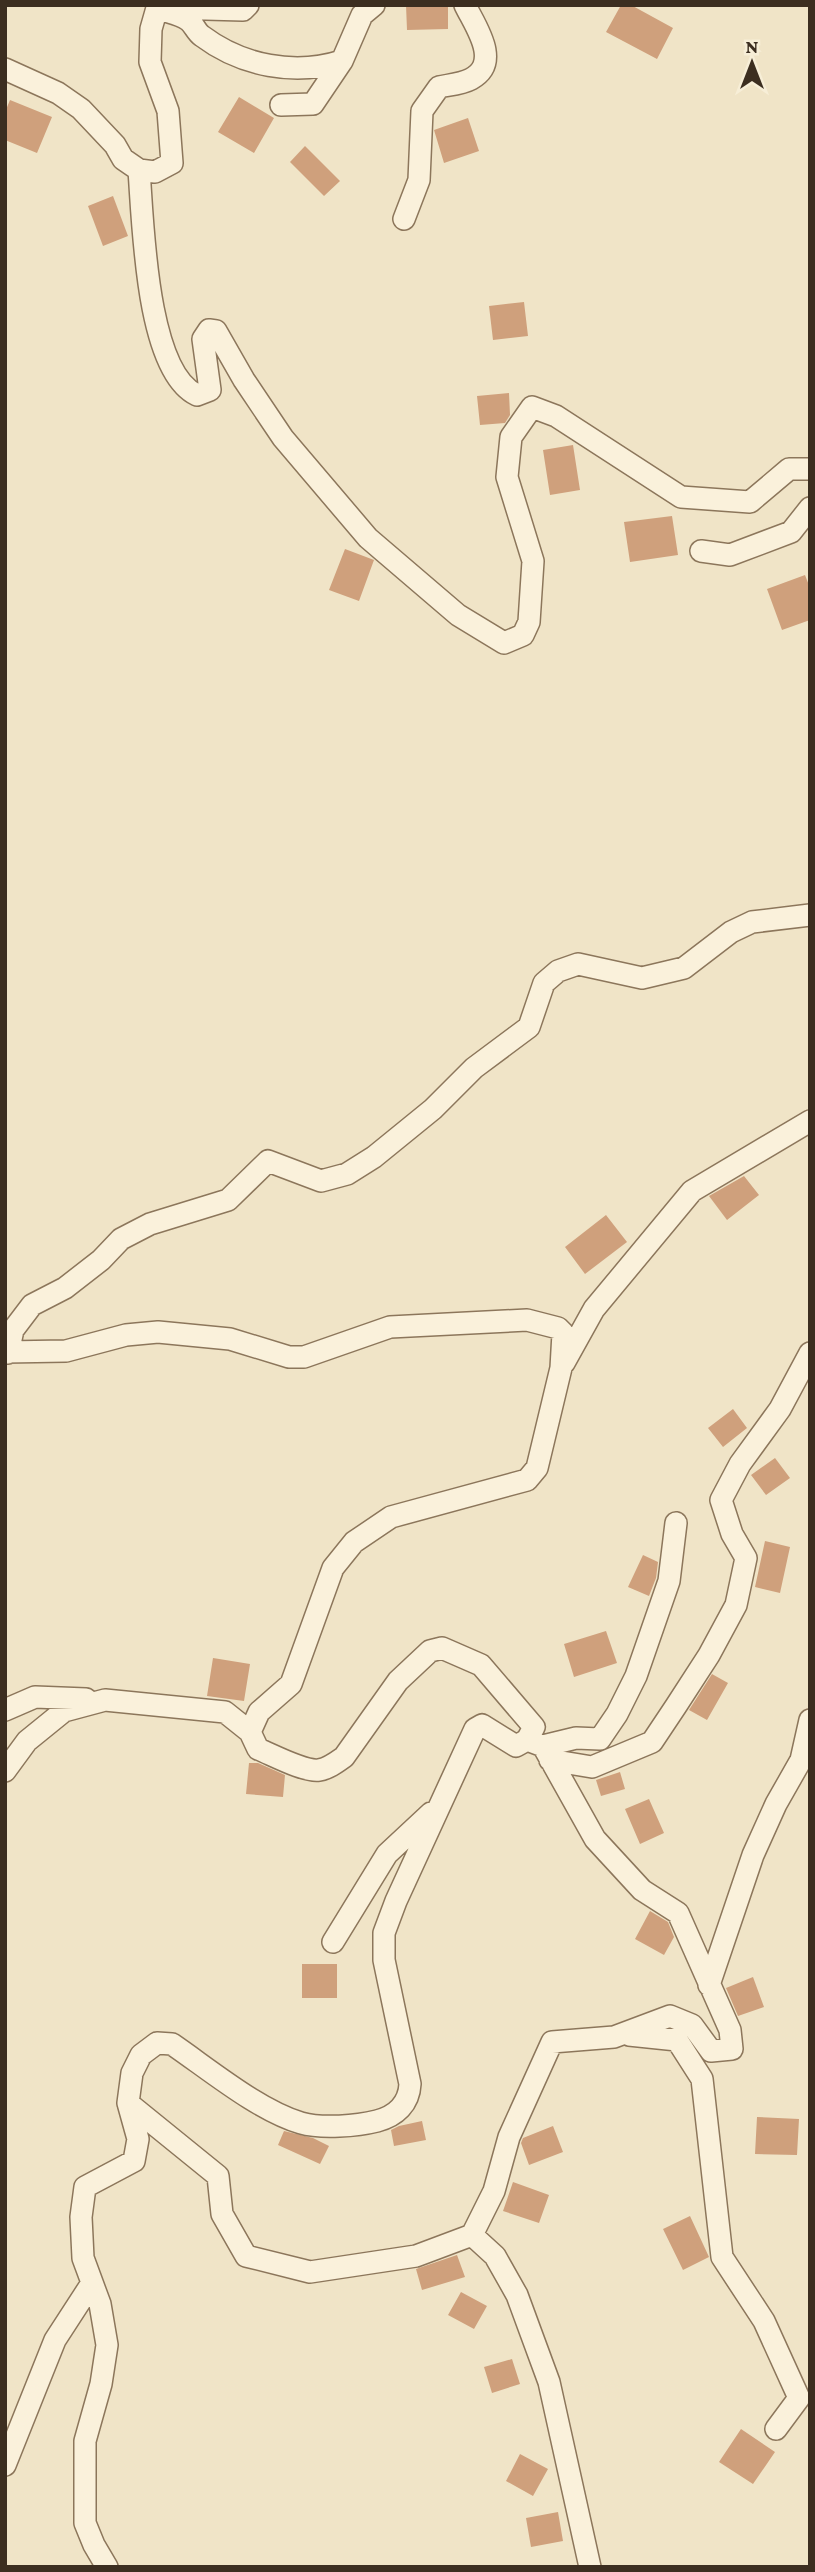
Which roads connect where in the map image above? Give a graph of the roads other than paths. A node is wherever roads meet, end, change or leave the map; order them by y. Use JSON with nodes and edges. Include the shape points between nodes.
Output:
{"nodes":[{"id":1,"x":248,"y":5,"type":"edge"},
{"id":2,"x":374,"y":5,"type":"edge"},
{"id":3,"x":465,"y":5,"type":"edge"},
{"id":4,"x":157,"y":7,"type":"edge"},
{"id":5,"x":342,"y":61,"type":"junction"},
{"id":6,"x":5,"y":69,"type":"edge"},
{"id":7,"x":281,"y":105,"type":"dead end"},
{"id":8,"x":139,"y":170,"type":"junction"},
{"id":9,"x":404,"y":219,"type":"dead end"},
{"id":10,"x":810,"y":469,"type":"edge"},
{"id":11,"x":810,"y":508,"type":"edge"},
{"id":12,"x":701,"y":551,"type":"dead end"},
{"id":13,"x":810,"y":915,"type":"edge"},
{"id":14,"x":810,"y":1121,"type":"edge"},
{"id":15,"x":6,"y":1352,"type":"edge"},
{"id":16,"x":810,"y":1353,"type":"edge"},
{"id":17,"x":561,"y":1368,"type":"junction"},
{"id":18,"x":676,"y":1523,"type":"dead end"},
{"id":19,"x":105,"y":1700,"type":"junction"},
{"id":20,"x":5,"y":1710,"type":"edge"},
{"id":21,"x":810,"y":1720,"type":"edge"},
{"id":22,"x":250,"y":1732,"type":"junction"},
{"id":23,"x":540,"y":1749,"type":"junction"},
{"id":24,"x":5,"y":1772,"type":"edge"},
{"id":25,"x":440,"y":1805,"type":"junction"},
{"id":26,"x":333,"y":1942,"type":"dead end"},
{"id":27,"x":709,"y":1985,"type":"junction"},
{"id":28,"x":625,"y":2035,"type":"junction"},
{"id":29,"x":128,"y":2103,"type":"junction"},
{"id":30,"x":472,"y":2235,"type":"junction"},
{"id":31,"x":92,"y":2283,"type":"junction"},
{"id":32,"x":776,"y":2429,"type":"dead end"},
{"id":33,"x":5,"y":2465,"type":"edge"},
{"id":34,"x":107,"y":2567,"type":"edge"},
{"id":35,"x":590,"y":2567,"type":"edge"}],
"edges":[{"from":1,"to":4,"type":"street","via":[[243,10]]},
{"from":2,"to":5,"type":"street","via":[[362,15]]},
{"from":3,"to":9,"type":"street","via":[[486,47],[484,64],[472,78],[439,87],[422,111],[419,180]]},
{"from":4,"to":5,"type":"street","via":[[188,20],[200,35],[222,49],[262,65],[293,69]]},
{"from":4,"to":8,"type":"street","via":[[150,62],[169,111],[172,163],[155,172]]},
{"from":5,"to":7,"type":"street","via":[[313,104]]},
{"from":6,"to":8,"type":"street","via":[[81,109],[123,159]]},
{"from":8,"to":10,"type":"street","via":[[152,303],[166,360],[187,391],[197,395],[209,390],[203,339],[209,330],[216,331],[283,438],[368,538],[458,615],[504,643],[523,635],[528,622],[533,561],[507,477],[511,437],[532,407],[556,416],[681,497],[750,502],[789,469]]},
{"from":11,"to":12,"type":"street","via":[[791,532],[730,555]]},
{"from":13,"to":15,"type":"street","via":[[752,922],[684,968],[642,978],[578,964],[558,971],[544,983],[529,1027],[474,1068],[374,1157],[347,1174],[321,1181],[268,1161],[228,1200],[121,1238],[65,1288],[32,1305],[13,1330]]},
{"from":14,"to":17,"type":"street","via":[[692,1191],[594,1309]]},
{"from":15,"to":17,"type":"street","via":[[66,1351],[126,1335],[158,1332],[230,1339],[289,1357],[304,1357],[390,1327],[527,1320],[563,1333]]},
{"from":16,"to":23,"type":"street","via":[[721,1500],[746,1558],[736,1605],[652,1742],[592,1767]]},
{"from":17,"to":22,"type":"street","via":[[537,1468],[527,1480],[391,1517],[354,1542],[333,1569],[291,1684],[259,1712]]},
{"from":18,"to":23,"type":"street","via":[[669,1581],[636,1676],[617,1714],[600,1739],[576,1738]]},
{"from":19,"to":20,"type":"street","via":[[36,1697]]},
{"from":19,"to":22,"type":"street","via":[[225,1712]]},
{"from":19,"to":24,"type":"street","via":[[64,1711],[27,1741]]},
{"from":21,"to":27,"type":"street","via":[[801,1760],[752,1855]]},
{"from":22,"to":23,"type":"street","via":[[258,1749],[296,1765],[318,1771],[335,1764],[398,1681],[430,1651],[442,1648],[481,1665],[534,1727]]},
{"from":23,"to":25,"type":"street","via":[[516,1745],[482,1725],[475,1729]]},
{"from":23,"to":27,"type":"street","via":[[595,1839],[642,1891],[678,1913]]},
{"from":25,"to":26,"type":"street","via":[[387,1854]]},
{"from":25,"to":29,"type":"street","via":[[384,1933],[384,1959],[410,2084],[404,2106],[386,2118],[358,2125],[304,2124],[272,2112],[172,2044],[158,2043],[141,2055],[132,2073]]},
{"from":27,"to":28,"type":"street","via":[[730,2031],[732,2049],[711,2051],[692,2025],[670,2015]]},
{"from":28,"to":30,"type":"street","via":[[552,2042]]},
{"from":28,"to":32,"type":"street","via":[[677,2040],[702,2079],[722,2257],[764,2321],[799,2398]]},
{"from":29,"to":30,"type":"street","via":[[218,2176],[222,2214],[246,2256],[310,2272],[416,2256]]},
{"from":29,"to":31,"type":"street","via":[[138,2139],[134,2161],[85,2187],[83,2258]]},
{"from":30,"to":35,"type":"street","via":[[495,2256],[517,2295],[549,2382]]},
{"from":31,"to":33,"type":"street","via":[[55,2340]]},
{"from":31,"to":34,"type":"street","via":[[107,2344],[85,2441],[85,2523]]}]}
